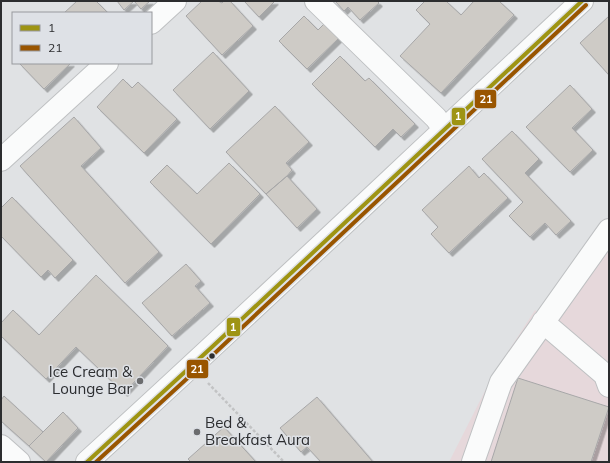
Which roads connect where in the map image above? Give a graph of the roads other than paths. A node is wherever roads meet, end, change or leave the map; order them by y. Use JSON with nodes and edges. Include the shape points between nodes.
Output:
{"nodes":[{"id":1,"x":175,"y":1,"type":"edge"},
{"id":2,"x":316,"y":1,"type":"edge"},
{"id":3,"x":582,"y":1,"type":"edge"},
{"id":4,"x":152,"y":22,"type":"edge"},
{"id":5,"x":106,"y":64,"type":"edge"},
{"id":6,"x":444,"y":129,"type":"junction"},
{"id":7,"x":1,"y":160,"type":"edge"},
{"id":8,"x":609,"y":230,"type":"edge"},
{"id":9,"x":543,"y":322,"type":"junction"},
{"id":10,"x":609,"y":386,"type":"edge"},
{"id":11,"x":1,"y":446,"type":"edge"},
{"id":12,"x":19,"y":462,"type":"edge"},
{"id":13,"x":87,"y":462,"type":"edge"},
{"id":14,"x":473,"y":462,"type":"edge"}],
"edges":[{"from":1,"to":4,"type":"street"},
{"from":2,"to":6,"type":"street","via":[[436,118]]},
{"from":3,"to":6,"type":"street"},
{"from":5,"to":7,"type":"street"},
{"from":6,"to":13,"type":"street"},
{"from":8,"to":9,"type":"street"},
{"from":9,"to":10,"type":"street","via":[[605,374]]},
{"from":9,"to":14,"type":"street","via":[[502,382]]},
{"from":11,"to":12,"type":"street"}]}
